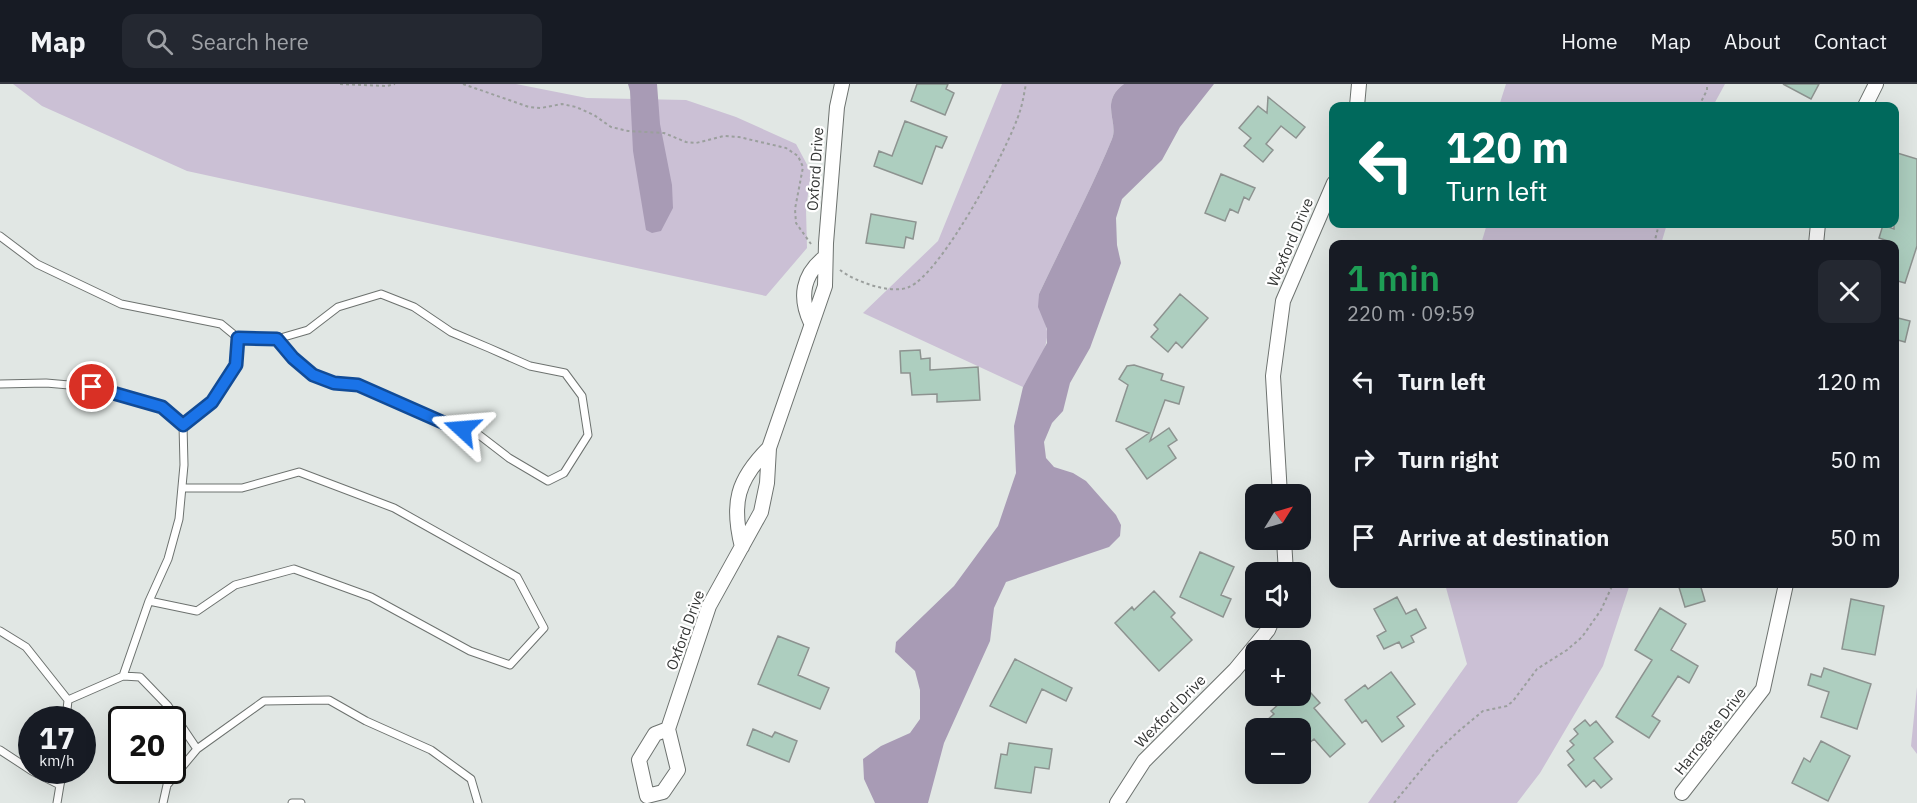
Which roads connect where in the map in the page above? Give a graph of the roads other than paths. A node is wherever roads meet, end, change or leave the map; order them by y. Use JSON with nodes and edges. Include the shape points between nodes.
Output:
{"nodes":[{"id":1,"x":843,"y":84,"type":"edge"},
{"id":2,"x":1359,"y":84,"type":"edge"},
{"id":3,"x":1876,"y":84,"type":"edge"},
{"id":4,"x":1357,"y":102,"type":"edge"},
{"id":5,"x":1867,"y":102,"type":"edge"},
{"id":6,"x":1329,"y":194,"type":"edge"},
{"id":7,"x":0,"y":236,"type":"edge"},
{"id":8,"x":238,"y":338,"type":"junction"},
{"id":9,"x":277,"y":339,"type":"junction"},
{"id":10,"x":0,"y":384,"type":"edge"},
{"id":11,"x":183,"y":425,"type":"junction"},
{"id":12,"x":769,"y":448,"type":"junction"},
{"id":13,"x":1279,"y":484,"type":"edge"},
{"id":14,"x":182,"y":488,"type":"junction"},
{"id":15,"x":742,"y":547,"type":"junction"},
{"id":16,"x":1785,"y":588,"type":"edge"},
{"id":17,"x":149,"y":601,"type":"junction"},
{"id":18,"x":1269,"y":628,"type":"edge"},
{"id":19,"x":0,"y":631,"type":"edge"},
{"id":20,"x":123,"y":676,"type":"junction"},
{"id":21,"x":68,"y":700,"type":"junction"},
{"id":22,"x":67,"y":706,"type":"edge"},
{"id":23,"x":668,"y":729,"type":"dead end"},
{"id":24,"x":197,"y":749,"type":"junction"},
{"id":25,"x":0,"y":750,"type":"edge"},
{"id":26,"x":18,"y":762,"type":"edge"},
{"id":27,"x":60,"y":785,"type":"edge"},
{"id":28,"x":1682,"y":793,"type":"dead end"},
{"id":29,"x":57,"y":803,"type":"edge"},
{"id":30,"x":163,"y":803,"type":"edge"},
{"id":31,"x":292,"y":803,"type":"edge"},
{"id":32,"x":302,"y":803,"type":"edge"},
{"id":33,"x":478,"y":803,"type":"edge"},
{"id":34,"x":1117,"y":803,"type":"edge"}],
"edges":[{"from":1,"to":12,"type":"street","name":"Oxford Drive","via":[[837,107],[825,286]]},
{"from":2,"to":4,"type":"street"},
{"from":3,"to":5,"type":"street"},
{"from":6,"to":13,"type":"street","name":"Wexford Drive","via":[[1283,300],[1273,376]]},
{"from":7,"to":8,"type":"lane","via":[[37,264],[121,304],[221,324]]},
{"from":8,"to":9,"type":"lane"},
{"from":8,"to":11,"type":"lane","via":[[236,365],[212,402]]},
{"from":9,"to":9,"type":"lane","via":[[313,375],[334,383],[358,385],[451,426],[474,431],[548,481],[564,473],[588,435],[582,396],[565,373],[530,366],[451,332],[414,307],[381,294],[338,307],[308,330]]},
{"from":10,"to":11,"type":"lane","via":[[92,387],[162,407]]},
{"from":11,"to":14,"type":"lane"},
{"from":12,"to":15,"type":"street","name":"Oxford Drive","via":[[761,512]]},
{"from":12,"to":15,"type":"street","name":"Oxford Drive","via":[[740,486],[738,532]]},
{"from":14,"to":17,"type":"lane","via":[[179,519],[168,559]]},
{"from":14,"to":17,"type":"lane","via":[[242,488],[299,472],[394,508],[517,577],[544,628],[510,665],[470,651],[371,597],[294,569],[235,585],[197,611]]},
{"from":15,"to":23,"type":"street","name":"Oxford Drive","via":[[709,606]]},
{"from":16,"to":28,"type":"street","name":"Harrogate Drive","via":[[1763,689]]},
{"from":17,"to":20,"type":"lane"},
{"from":18,"to":34,"type":"street","name":"Wexford Drive","via":[[1235,669],[1144,761]]},
{"from":19,"to":21,"type":"lane","via":[[26,647]]},
{"from":20,"to":21,"type":"lane"},
{"from":20,"to":24,"type":"lane","via":[[140,677],[168,706]]},
{"from":21,"to":22,"type":"lane"},
{"from":24,"to":30,"type":"lane","via":[[167,785]]},
{"from":24,"to":33,"type":"lane","via":[[264,701],[329,700],[366,722],[430,750],[471,779]]},
{"from":25,"to":26,"type":"lane"},
{"from":27,"to":29,"type":"lane"},
{"from":31,"to":32,"type":"lane"}]}
